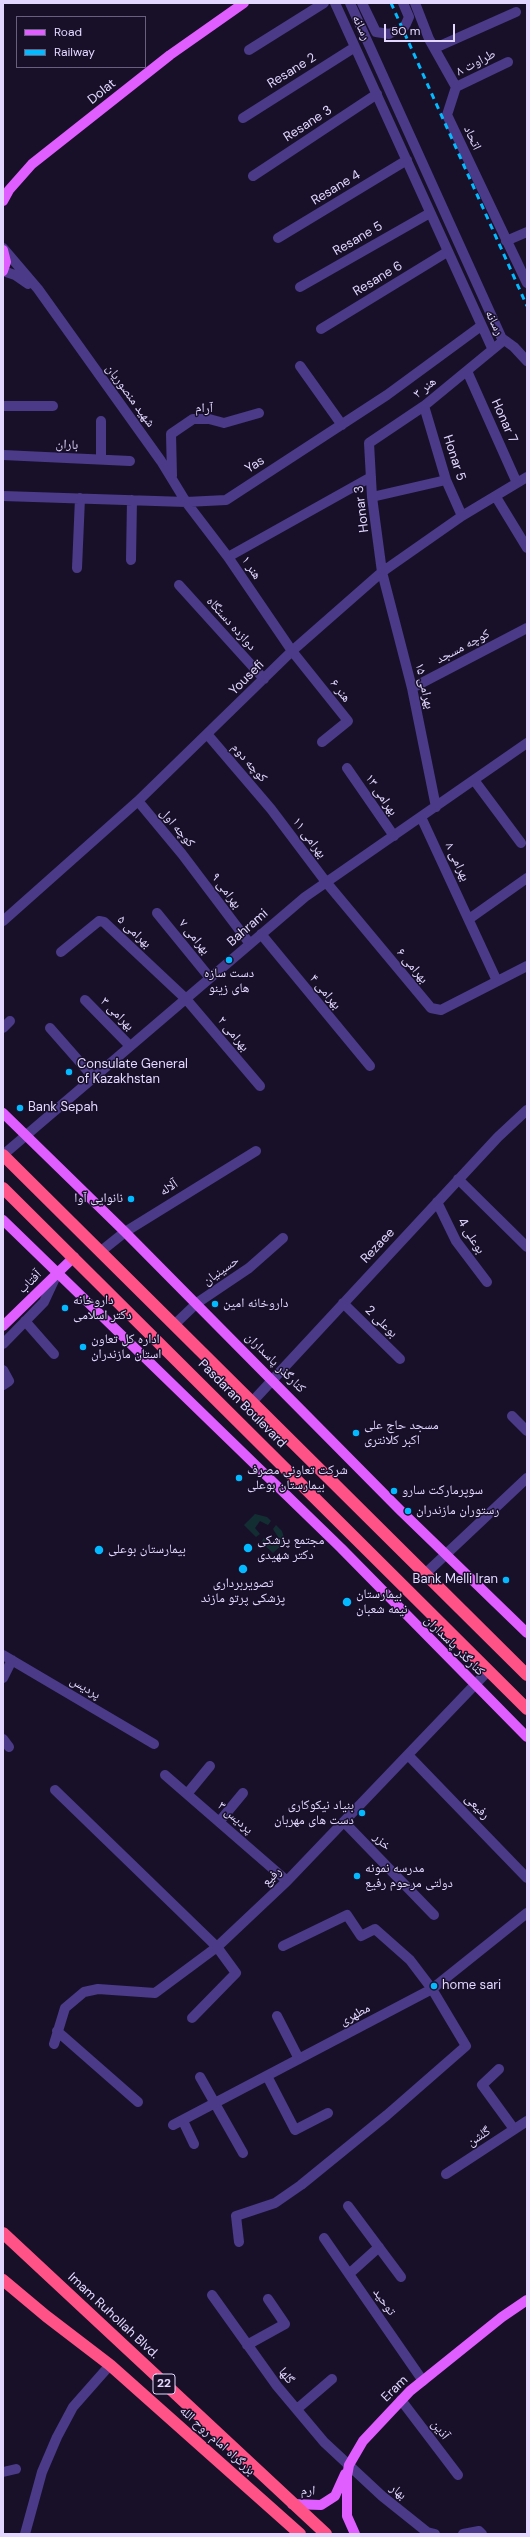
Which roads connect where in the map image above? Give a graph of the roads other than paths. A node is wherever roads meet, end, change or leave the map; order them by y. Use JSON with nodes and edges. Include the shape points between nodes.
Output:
{"nodes":[{"id":1,"x":244,"y":3,"type":"edge"},
{"id":2,"x":324,"y":3,"type":"edge"},
{"id":3,"x":335,"y":3,"type":"edge"},
{"id":4,"x":350,"y":3,"type":"edge"},
{"id":5,"x":362,"y":3,"type":"edge"},
{"id":6,"x":403,"y":3,"type":"edge"},
{"id":7,"x":415,"y":3,"type":"edge"},
{"id":8,"x":516,"y":12,"type":"dead end"},
{"id":9,"x":405,"y":26,"type":"dead end"},
{"id":10,"x":389,"y":34,"type":"dead end"},
{"id":11,"x":355,"y":47,"type":"junction"},
{"id":12,"x":435,"y":48,"type":"junction"},
{"id":13,"x":249,"y":50,"type":"dead end"},
{"id":14,"x":508,"y":62,"type":"dead end"},
{"id":15,"x":456,"y":87,"type":"junction"},
{"id":16,"x":377,"y":94,"type":"junction"},
{"id":17,"x":243,"y":118,"type":"dead end"},
{"id":18,"x":407,"y":160,"type":"junction"},
{"id":19,"x":253,"y":176,"type":"dead end"},
{"id":20,"x":4,"y":199,"type":"edge"},
{"id":21,"x":430,"y":213,"type":"junction"},
{"id":22,"x":527,"y":232,"type":"edge"},
{"id":23,"x":278,"y":238,"type":"dead end"},
{"id":24,"x":506,"y":241,"type":"junction"},
{"id":25,"x":3,"y":249,"type":"edge"},
{"id":26,"x":447,"y":252,"type":"junction"},
{"id":27,"x":3,"y":271,"type":"edge"},
{"id":28,"x":527,"y":283,"type":"edge"},
{"id":29,"x":300,"y":287,"type":"dead end"},
{"id":30,"x":50,"y":306,"type":"junction"},
{"id":31,"x":481,"y":326,"type":"junction"},
{"id":32,"x":321,"y":329,"type":"dead end"},
{"id":33,"x":503,"y":340,"type":"junction"},
{"id":34,"x":492,"y":348,"type":"junction"},
{"id":35,"x":527,"y":361,"type":"edge"},
{"id":36,"x":300,"y":366,"type":"dead end"},
{"id":37,"x":467,"y":371,"type":"junction"},
{"id":38,"x":3,"y":406,"type":"edge"},
{"id":39,"x":53,"y":406,"type":"dead end"},
{"id":40,"x":424,"y":406,"type":"junction"},
{"id":41,"x":259,"y":413,"type":"dead end"},
{"id":42,"x":101,"y":421,"type":"dead end"},
{"id":43,"x":342,"y":425,"type":"junction"},
{"id":44,"x":3,"y":455,"type":"edge"},
{"id":45,"x":100,"y":459,"type":"junction"},
{"id":46,"x":130,"y":461,"type":"dead end"},
{"id":47,"x":527,"y":476,"type":"edge"},
{"id":48,"x":371,"y":477,"type":"junction"},
{"id":49,"x":172,"y":478,"type":"junction"},
{"id":50,"x":446,"y":480,"type":"junction"},
{"id":51,"x":517,"y":483,"type":"junction"},
{"id":52,"x":3,"y":496,"type":"edge"},
{"id":53,"x":372,"y":497,"type":"junction"},
{"id":54,"x":496,"y":497,"type":"junction"},
{"id":55,"x":80,"y":498,"type":"junction"},
{"id":56,"x":132,"y":500,"type":"junction"},
{"id":57,"x":186,"y":502,"type":"junction"},
{"id":58,"x":462,"y":516,"type":"junction"},
{"id":59,"x":527,"y":548,"type":"edge"},
{"id":60,"x":228,"y":557,"type":"junction"},
{"id":61,"x":131,"y":560,"type":"dead end"},
{"id":62,"x":77,"y":568,"type":"dead end"},
{"id":63,"x":382,"y":572,"type":"junction"},
{"id":64,"x":178,"y":585,"type":"dead end"},
{"id":65,"x":527,"y":628,"type":"edge"},
{"id":66,"x":292,"y":651,"type":"junction"},
{"id":67,"x":264,"y":679,"type":"junction"},
{"id":68,"x":412,"y":688,"type":"junction"},
{"id":69,"x":207,"y":734,"type":"junction"},
{"id":70,"x":322,"y":742,"type":"dead end"},
{"id":71,"x":527,"y":743,"type":"edge"},
{"id":72,"x":347,"y":768,"type":"dead end"},
{"id":73,"x":474,"y":780,"type":"junction"},
{"id":74,"x":138,"y":801,"type":"junction"},
{"id":75,"x":436,"y":807,"type":"junction"},
{"id":76,"x":271,"y":809,"type":"joint"},
{"id":77,"x":421,"y":817,"type":"junction"},
{"id":78,"x":394,"y":836,"type":"junction"},
{"id":79,"x":521,"y":843,"type":"dead end"},
{"id":80,"x":196,"y":873,"type":"joint"},
{"id":81,"x":527,"y":878,"type":"edge"},
{"id":82,"x":326,"y":882,"type":"junction"},
{"id":83,"x":158,"y":913,"type":"dead end"},
{"id":84,"x":469,"y":919,"type":"junction"},
{"id":85,"x":3,"y":921,"type":"edge"},
{"id":86,"x":261,"y":934,"type":"junction"},
{"id":87,"x":250,"y":944,"type":"junction"},
{"id":88,"x":61,"y":952,"type":"dead end"},
{"id":89,"x":527,"y":966,"type":"edge"},
{"id":90,"x":210,"y":978,"type":"junction"},
{"id":91,"x":497,"y":980,"type":"junction"},
{"id":92,"x":186,"y":999,"type":"junction"},
{"id":93,"x":85,"y":1000,"type":"dead end"},
{"id":94,"x":50,"y":1028,"type":"dead end"},
{"id":95,"x":130,"y":1046,"type":"junction"},
{"id":96,"x":370,"y":1066,"type":"dead end"},
{"id":97,"x":93,"y":1077,"type":"junction"},
{"id":98,"x":260,"y":1086,"type":"dead end"},
{"id":99,"x":527,"y":1110,"type":"edge"},
{"id":100,"x":3,"y":1113,"type":"edge"},
{"id":101,"x":26,"y":1136,"type":"junction"},
{"id":102,"x":256,"y":1150,"type":"dead end"},
{"id":103,"x":3,"y":1155,"type":"edge"},
{"id":104,"x":458,"y":1179,"type":"junction"},
{"id":105,"x":3,"y":1188,"type":"edge"},
{"id":106,"x":437,"y":1202,"type":"junction"},
{"id":107,"x":3,"y":1220,"type":"edge"},
{"id":108,"x":125,"y":1232,"type":"junction"},
{"id":109,"x":283,"y":1238,"type":"dead end"},
{"id":110,"x":526,"y":1245,"type":"edge"},
{"id":111,"x":100,"y":1252,"type":"junction"},
{"id":112,"x":74,"y":1257,"type":"junction"},
{"id":113,"x":57,"y":1273,"type":"junction"},
{"id":114,"x":487,"y":1282,"type":"dead end"},
{"id":115,"x":197,"y":1303,"type":"junction"},
{"id":116,"x":343,"y":1303,"type":"junction"},
{"id":117,"x":25,"y":1321,"type":"junction"},
{"id":118,"x":174,"y":1325,"type":"junction"},
{"id":119,"x":3,"y":1326,"type":"edge"},
{"id":120,"x":3,"y":1344,"type":"edge"},
{"id":121,"x":54,"y":1354,"type":"dead end"},
{"id":122,"x":400,"y":1359,"type":"dead end"},
{"id":123,"x":3,"y":1370,"type":"edge"},
{"id":124,"x":272,"y":1379,"type":"junction"},
{"id":125,"x":3,"y":1384,"type":"edge"},
{"id":126,"x":252,"y":1402,"type":"junction"},
{"id":127,"x":512,"y":1416,"type":"dead end"},
{"id":128,"x":527,"y":1431,"type":"edge"},
{"id":129,"x":526,"y":1481,"type":"edge"},
{"id":130,"x":446,"y":1555,"type":"junction"},
{"id":131,"x":425,"y":1574,"type":"junction"},
{"id":132,"x":527,"y":1633,"type":"edge"},
{"id":133,"x":3,"y":1655,"type":"edge"},
{"id":134,"x":12,"y":1660,"type":"junction"},
{"id":135,"x":488,"y":1671,"type":"junction"},
{"id":136,"x":527,"y":1675,"type":"edge"},
{"id":137,"x":3,"y":1678,"type":"edge"},
{"id":138,"x":474,"y":1685,"type":"junction"},
{"id":139,"x":527,"y":1709,"type":"edge"},
{"id":140,"x":527,"y":1737,"type":"edge"},
{"id":141,"x":154,"y":1744,"type":"dead end"},
{"id":142,"x":408,"y":1755,"type":"junction"},
{"id":143,"x":210,"y":1766,"type":"dead end"},
{"id":144,"x":165,"y":1775,"type":"dead end"},
{"id":145,"x":55,"y":1790,"type":"dead end"},
{"id":146,"x":244,"y":1793,"type":"dead end"},
{"id":147,"x":187,"y":1794,"type":"junction"},
{"id":148,"x":219,"y":1822,"type":"junction"},
{"id":149,"x":344,"y":1822,"type":"junction"},
{"id":150,"x":527,"y":1878,"type":"edge"},
{"id":151,"x":287,"y":1882,"type":"junction"},
{"id":152,"x":527,"y":1913,"type":"edge"},
{"id":153,"x":434,"y":1916,"type":"dead end"},
{"id":154,"x":282,"y":1946,"type":"dead end"},
{"id":155,"x":217,"y":1947,"type":"junction"},
{"id":156,"x":432,"y":1989,"type":"junction"},
{"id":157,"x":277,"y":2016,"type":"dead end"},
{"id":158,"x":192,"y":2018,"type":"dead end"},
{"id":159,"x":57,"y":2031,"type":"junction"},
{"id":160,"x":54,"y":2044,"type":"dead end"},
{"id":161,"x":299,"y":2059,"type":"junction"},
{"id":162,"x":499,"y":2069,"type":"dead end"},
{"id":163,"x":200,"y":2076,"type":"dead end"},
{"id":164,"x":267,"y":2076,"type":"junction"},
{"id":165,"x":138,"y":2102,"type":"dead end"},
{"id":166,"x":215,"y":2104,"type":"junction"},
{"id":167,"x":328,"y":2113,"type":"dead end"},
{"id":168,"x":527,"y":2121,"type":"edge"},
{"id":169,"x":514,"y":2129,"type":"junction"},
{"id":170,"x":194,"y":2144,"type":"dead end"},
{"id":171,"x":243,"y":2153,"type":"dead end"},
{"id":172,"x":446,"y":2174,"type":"dead end"},
{"id":173,"x":348,"y":2206,"type":"dead end"},
{"id":174,"x":3,"y":2233,"type":"edge"},
{"id":175,"x":324,"y":2238,"type":"dead end"},
{"id":176,"x":239,"y":2242,"type":"dead end"},
{"id":177,"x":379,"y":2247,"type":"junction"},
{"id":178,"x":349,"y":2274,"type":"junction"},
{"id":179,"x":401,"y":2276,"type":"dead end"},
{"id":180,"x":3,"y":2280,"type":"edge"},
{"id":181,"x":212,"y":2295,"type":"dead end"},
{"id":182,"x":268,"y":2299,"type":"dead end"},
{"id":183,"x":527,"y":2300,"type":"edge"},
{"id":184,"x":247,"y":2345,"type":"junction"},
{"id":185,"x":110,"y":2365,"type":"junction"},
{"id":186,"x":332,"y":2379,"type":"dead end"},
{"id":187,"x":423,"y":2381,"type":"junction"},
{"id":188,"x":401,"y":2400,"type":"junction"},
{"id":189,"x":297,"y":2409,"type":"junction"},
{"id":190,"x":349,"y":2465,"type":"junction"},
{"id":191,"x":16,"y":2469,"type":"dead end"},
{"id":192,"x":3,"y":2472,"type":"edge"},
{"id":193,"x":458,"y":2475,"type":"dead end"},
{"id":194,"x":292,"y":2504,"type":"junction"},
{"id":195,"x":25,"y":2534,"type":"edge"},
{"id":196,"x":300,"y":2534,"type":"edge"},
{"id":197,"x":326,"y":2534,"type":"edge"},
{"id":198,"x":355,"y":2534,"type":"edge"},
{"id":199,"x":435,"y":2534,"type":"edge"},
{"id":200,"x":463,"y":2534,"type":"edge"},
{"id":201,"x":482,"y":2534,"type":"edge"}],
"edges":[{"from":1,"to":20,"type":"main road","name":"Dolat","via":[[170,55],[32,164]]},
{"from":2,"to":13,"type":"street"},
{"from":3,"to":11,"type":"street","name":"رسانه"},
{"from":4,"to":33,"type":"street","name":"رسانه"},
{"from":5,"to":10,"type":"street","via":[[376,32]]},
{"from":6,"to":9,"type":"street","via":[[409,17]]},
{"from":7,"to":12,"type":"street"},
{"from":8,"to":12,"type":"street"},
{"from":11,"to":16,"type":"street","name":"رسانه"},
{"from":11,"to":17,"type":"street","name":"Resane 2"},
{"from":12,"to":15,"type":"street"},
{"from":14,"to":15,"type":"street","name":"طراوت ۸"},
{"from":15,"to":24,"type":"street","name":"اتحاد","via":[[447,115]]},
{"from":16,"to":18,"type":"street","name":"رسانه"},
{"from":16,"to":19,"type":"street","name":"Resane 3"},
{"from":18,"to":21,"type":"street","name":"رسانه"},
{"from":18,"to":23,"type":"street","name":"Resane 4"},
{"from":21,"to":26,"type":"street","name":"رسانه"},
{"from":21,"to":29,"type":"street","name":"Resane 5"},
{"from":22,"to":24,"type":"street"},
{"from":24,"to":28,"type":"street","name":"اتحاد"},
{"from":25,"to":27,"type":"main road","via":[[6,262]]},
{"from":25,"to":30,"type":"street","name":"شهید منصوریان"},
{"from":26,"to":31,"type":"street","name":"رسانه"},
{"from":26,"to":32,"type":"street","name":"Resane 6"},
{"from":27,"to":30,"type":"street","name":"شهید منصوریان","via":[[24,280]]},
{"from":30,"to":49,"type":"street","name":"شهید منصوریان"},
{"from":31,"to":34,"type":"street","name":"رسانه"},
{"from":31,"to":43,"type":"street","name":"Yas"},
{"from":33,"to":34,"type":"street","name":"رسانه"},
{"from":33,"to":35,"type":"street"},
{"from":34,"to":37,"type":"street","name":"هنر ۳"},
{"from":36,"to":43,"type":"street"},
{"from":37,"to":40,"type":"street","name":"هنر ۳"},
{"from":37,"to":51,"type":"street","name":"Honar 7"},
{"from":38,"to":39,"type":"street"},
{"from":40,"to":48,"type":"street","name":"هنر ۳","via":[[369,443]]},
{"from":40,"to":50,"type":"street","name":"Honar 5"},
{"from":41,"to":49,"type":"street","name":"آرام","via":[[224,424],[210,419],[193,419],[171,434]]},
{"from":42,"to":45,"type":"street"},
{"from":43,"to":57,"type":"street","name":"Yas","via":[[226,500]]},
{"from":44,"to":45,"type":"street","name":"باران"},
{"from":45,"to":46,"type":"street","name":"باران"},
{"from":47,"to":51,"type":"street","name":"Yousefi"},
{"from":48,"to":53,"type":"street","name":"Honar 3"},
{"from":48,"to":60,"type":"street"},
{"from":49,"to":57,"type":"street","name":"شهید منصوریان"},
{"from":50,"to":53,"type":"street"},
{"from":50,"to":58,"type":"street","name":"Honar 5"},
{"from":51,"to":54,"type":"street","name":"Yousefi"},
{"from":52,"to":55,"type":"street","name":"Yas"},
{"from":53,"to":63,"type":"street","name":"Honar 3"},
{"from":54,"to":58,"type":"street","name":"Yousefi"},
{"from":54,"to":59,"type":"street"},
{"from":55,"to":56,"type":"street","name":"Yas"},
{"from":55,"to":62,"type":"street"},
{"from":56,"to":57,"type":"street","name":"Yas"},
{"from":56,"to":61,"type":"street"},
{"from":57,"to":60,"type":"street","name":"هنر ۱"},
{"from":58,"to":63,"type":"street","name":"Yousefi"},
{"from":60,"to":66,"type":"street","name":"هنر ۱"},
{"from":63,"to":66,"type":"street","name":"Yousefi"},
{"from":63,"to":68,"type":"street","name":"بهرامی ۱۵"},
{"from":64,"to":67,"type":"street","name":"دوازده دستگاه"},
{"from":65,"to":68,"type":"street","name":"کوچه مسجد"},
{"from":66,"to":67,"type":"street","name":"Yousefi"},
{"from":66,"to":70,"type":"street","name":"هنر ۶","via":[[348,721]]},
{"from":67,"to":69,"type":"street","name":"Yousefi"},
{"from":68,"to":75,"type":"street","name":"بهرامی ۱۵"},
{"from":69,"to":74,"type":"street","name":"Yousefi"},
{"from":69,"to":76,"type":"street","name":"کوچه دوم"},
{"from":71,"to":73,"type":"street","name":"Bahrami"},
{"from":72,"to":78,"type":"street","name":"بهرامی ۱۳"},
{"from":73,"to":75,"type":"street","name":"Bahrami"},
{"from":73,"to":79,"type":"street"},
{"from":74,"to":80,"type":"street","name":"کوچه اول"},
{"from":74,"to":85,"type":"street","name":"Yousefi"},
{"from":75,"to":77,"type":"street","name":"Bahrami"},
{"from":76,"to":82,"type":"street","name":"بهرامی ۱۱"},
{"from":77,"to":78,"type":"street","name":"Bahrami"},
{"from":77,"to":84,"type":"street","name":"بهرامی ۸"},
{"from":78,"to":82,"type":"street","name":"Bahrami"},
{"from":80,"to":87,"type":"street","name":"بهرامی ۹"},
{"from":81,"to":84,"type":"street"},
{"from":82,"to":86,"type":"street","name":"Bahrami","via":[[305,896]]},
{"from":82,"to":91,"type":"street","name":"بهرامی ۶","via":[[431,1008],[441,1010]]},
{"from":83,"to":90,"type":"street","name":"بهرامی ۷"},
{"from":84,"to":91,"type":"street","name":"بهرامی ۸"},
{"from":86,"to":87,"type":"street","name":"Bahrami"},
{"from":86,"to":96,"type":"street","name":"بهرامی ۴"},
{"from":87,"to":90,"type":"street","name":"Bahrami"},
{"from":88,"to":92,"type":"street","name":"بهرامی ۵","via":[[102,921]]},
{"from":89,"to":91,"type":"street","name":"بهرامی ۶"},
{"from":90,"to":92,"type":"street","name":"Bahrami"},
{"from":92,"to":95,"type":"street","name":"Bahrami"},
{"from":92,"to":98,"type":"street","name":"بهرامی ۲"},
{"from":93,"to":95,"type":"street","name":"بهرامی ۳"},
{"from":94,"to":97,"type":"street"},
{"from":95,"to":97,"type":"street","name":"Bahrami"},
{"from":97,"to":101,"type":"street","name":"Bahrami"},
{"from":99,"to":104,"type":"street","name":"Rezaee","via":[[498,1136]]},
{"from":100,"to":101,"type":"main road","name":"کنارگذر پاسداران"},
{"from":101,"to":103,"type":"street","name":"Bahrami"},
{"from":101,"to":108,"type":"main road","name":"کنارگذر پاسداران"},
{"from":102,"to":108,"type":"street","name":"آلاله"},
{"from":103,"to":111,"type":"highway","name":"Pasdaran Boulevard"},
{"from":104,"to":106,"type":"street","name":"Rezaee"},
{"from":104,"to":110,"type":"street"},
{"from":105,"to":112,"type":"highway","name":"Pasdaran Boulevard"},
{"from":106,"to":114,"type":"street","name":"بوعلی 4","via":[[456,1241]]},
{"from":106,"to":116,"type":"street","name":"Rezaee"},
{"from":107,"to":113,"type":"main road","name":"کنارگذر پاسداران"},
{"from":108,"to":111,"type":"street","name":"آلاله"},
{"from":108,"to":115,"type":"main road","name":"کنارگذر پاسداران"},
{"from":109,"to":115,"type":"street","name":"حسینیان","via":[[249,1268]]},
{"from":111,"to":118,"type":"highway","name":"Pasdaran Boulevard"},
{"from":112,"to":113,"type":"main road","name":"آفتاب"},
{"from":112,"to":135,"type":"highway","name":"Pasdaran Boulevard"},
{"from":113,"to":117,"type":"street","via":[[44,1302]]},
{"from":113,"to":119,"type":"main road","name":"آفتاب"},
{"from":113,"to":138,"type":"main road","name":"کنارگذر پاسداران","via":[[341,1548]]},
{"from":115,"to":118,"type":"street","name":"حسینیان"},
{"from":115,"to":124,"type":"main road","name":"کنارگذر پاسداران"},
{"from":116,"to":122,"type":"street","name":"بوعلی 2"},
{"from":116,"to":124,"type":"street","name":"Rezaee"},
{"from":117,"to":120,"type":"street"},
{"from":117,"to":121,"type":"street"},
{"from":118,"to":126,"type":"highway","name":"Pasdaran Boulevard"},
{"from":123,"to":125,"type":"street","via":[[9,1381]]},
{"from":124,"to":126,"type":"street","name":"Rezaee"},
{"from":124,"to":130,"type":"main road","name":"کنارگذر پاسداران"},
{"from":126,"to":131,"type":"highway","name":"Pasdaran Boulevard"},
{"from":127,"to":128,"type":"street"},
{"from":129,"to":130,"type":"street"},
{"from":130,"to":131,"type":"street"},
{"from":130,"to":132,"type":"main road","name":"کنارگذر پاسداران"},
{"from":131,"to":136,"type":"highway","name":"Pasdaran Boulevard"},
{"from":133,"to":134,"type":"street","name":"پردیس"},
{"from":134,"to":137,"type":"street"},
{"from":134,"to":141,"type":"street","name":"پردیس"},
{"from":135,"to":138,"type":"street","name":"رفیع"},
{"from":135,"to":139,"type":"highway","name":"Pasdaran Boulevard"},
{"from":138,"to":140,"type":"main road","name":"کنارگذر پاسداران"},
{"from":138,"to":142,"type":"street","name":"رفیع"},
{"from":142,"to":149,"type":"street","name":"رفیع"},
{"from":142,"to":150,"type":"street","name":"رفیعی"},
{"from":143,"to":147,"type":"street"},
{"from":144,"to":147,"type":"street","name":"پردیس ۳"},
{"from":145,"to":155,"type":"street"},
{"from":146,"to":148,"type":"street"},
{"from":147,"to":148,"type":"street","name":"پردیس ۳"},
{"from":148,"to":151,"type":"street","name":"پردیس ۳"},
{"from":149,"to":151,"type":"street","name":"رفیع"},
{"from":149,"to":153,"type":"street","name":"خزر"},
{"from":151,"to":155,"type":"street","name":"رفیع"},
{"from":152,"to":156,"type":"street","name":"مطهری"},
{"from":154,"to":156,"type":"street","via":[[347,1915],[361,1936],[375,1929],[410,1960]]},
{"from":155,"to":158,"type":"street","via":[[236,1973]]},
{"from":155,"to":159,"type":"street","name":"رفیع","via":[[155,1993],[98,1990],[84,1992],[65,2008]]},
{"from":156,"to":161,"type":"street","name":"مطهری"},
{"from":156,"to":176,"type":"street","via":[[466,2046],[301,2185],[275,2203],[236,2216]]},
{"from":157,"to":161,"type":"street"},
{"from":159,"to":160,"type":"street","name":"رفیع"},
{"from":159,"to":165,"type":"street"},
{"from":161,"to":164,"type":"street","name":"مطهری"},
{"from":162,"to":169,"type":"street","via":[[482,2086]]},
{"from":163,"to":166,"type":"street"},
{"from":164,"to":166,"type":"street","name":"مطهری"},
{"from":164,"to":167,"type":"street","via":[[295,2130]]},
{"from":166,"to":170,"type":"street","name":"مطهری","via":[[178,2123]]},
{"from":166,"to":171,"type":"street"},
{"from":168,"to":169,"type":"street","name":"گلشن"},
{"from":169,"to":172,"type":"street","name":"گلشن"},
{"from":173,"to":177,"type":"street"},
{"from":174,"to":194,"type":"highway","name":"Imam Ruhollah Blvd.","number":"22"},
{"from":175,"to":178,"type":"street","name":"توحید"},
{"from":177,"to":178,"type":"street"},
{"from":177,"to":179,"type":"street"},
{"from":178,"to":187,"type":"street","name":"توحید"},
{"from":180,"to":185,"type":"highway","name":"بزرگراه امام روح الله"},
{"from":181,"to":184,"type":"street","name":"گلها"},
{"from":182,"to":184,"type":"street","via":[[285,2324]]},
{"from":183,"to":187,"type":"main road","name":"Eram","via":[[490,2326]]},
{"from":184,"to":189,"type":"street","name":"گلها","via":[[276,2386]]},
{"from":185,"to":195,"type":"street","via":[[73,2406],[57,2437],[42,2472]]},
{"from":185,"to":196,"type":"highway","name":"بزرگراه امام روح الله"},
{"from":186,"to":189,"type":"street"},
{"from":187,"to":188,"type":"main road","name":"Eram"},
{"from":188,"to":190,"type":"main road","name":"Eram","via":[[363,2441]]},
{"from":188,"to":193,"type":"street","name":"آذین"},
{"from":189,"to":190,"type":"street","name":"گلها","via":[[324,2442]]},
{"from":190,"to":194,"type":"main road","name":"ارم","via":[[335,2496],[322,2505]]},
{"from":190,"to":198,"type":"main road","name":"Eram","via":[[345,2502],[347,2516]]},
{"from":190,"to":199,"type":"street","name":"بهار","via":[[427,2532]]},
{"from":191,"to":192,"type":"street"},
{"from":194,"to":197,"type":"highway","name":"Imam Ruhollah Blvd.","number":"22"},
{"from":200,"to":201,"type":"street","via":[[479,2531]]}]}
